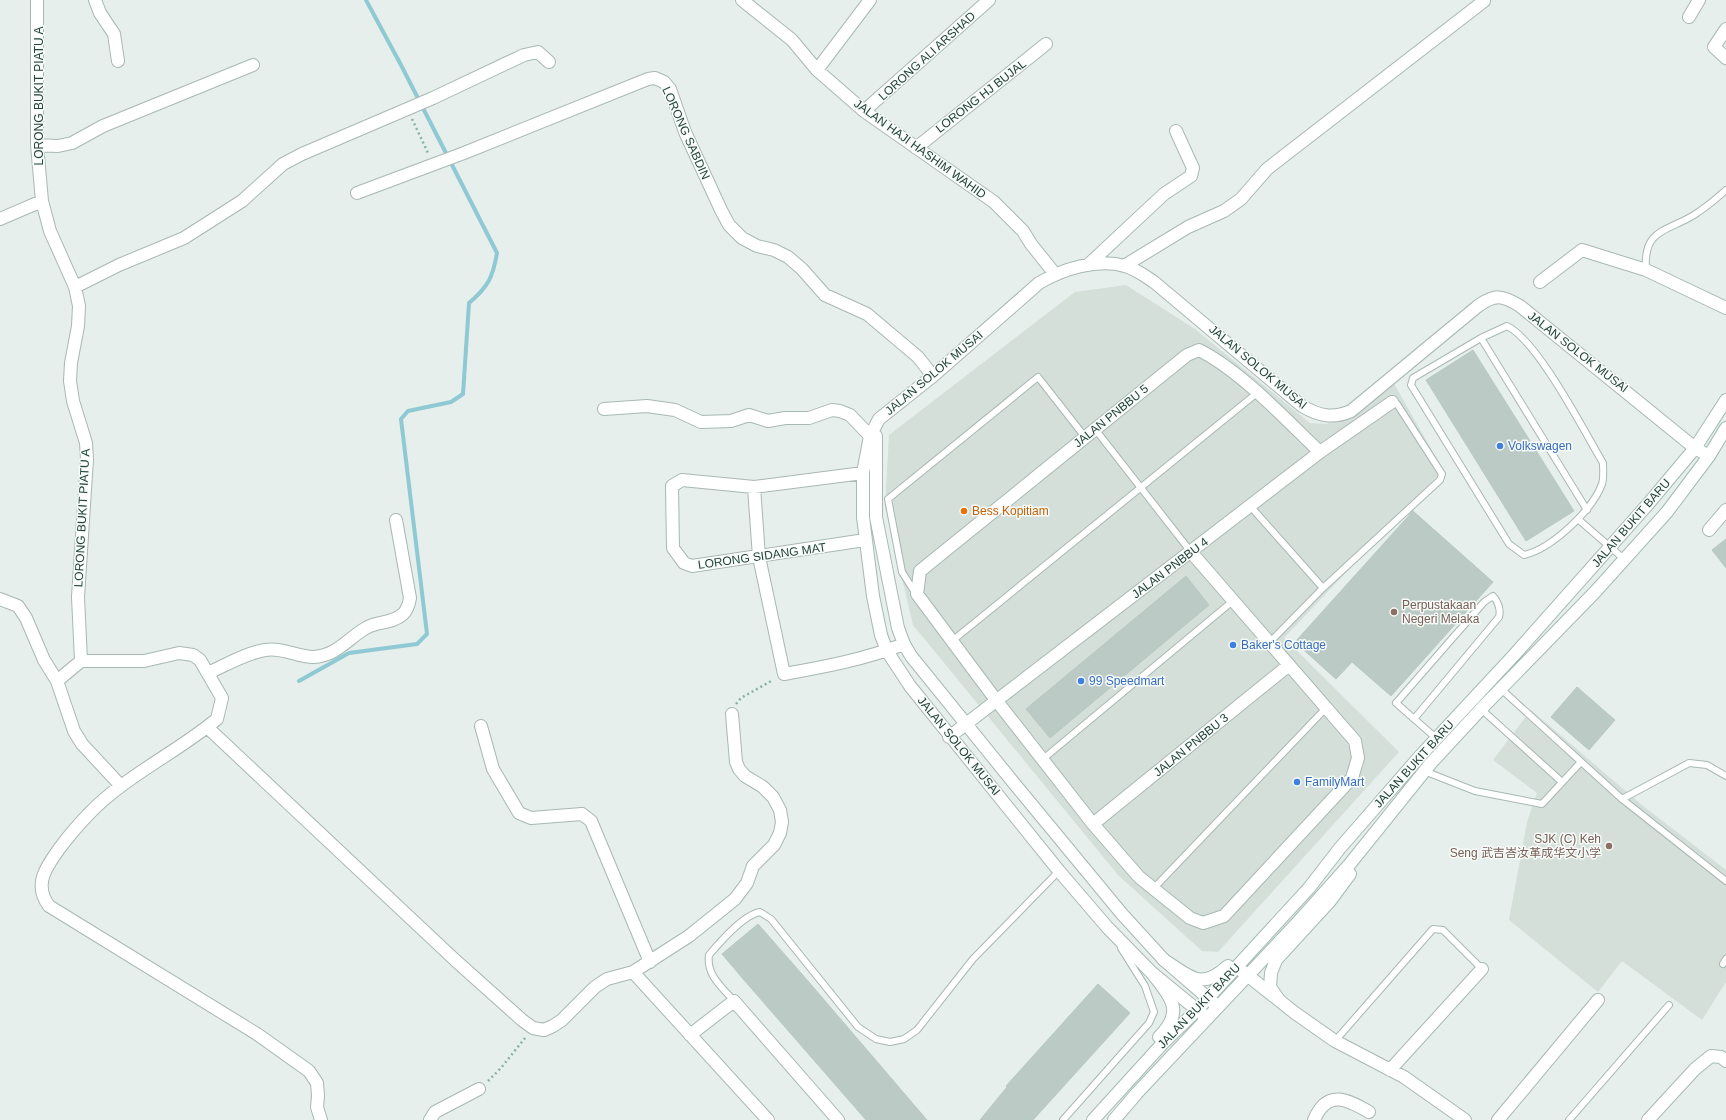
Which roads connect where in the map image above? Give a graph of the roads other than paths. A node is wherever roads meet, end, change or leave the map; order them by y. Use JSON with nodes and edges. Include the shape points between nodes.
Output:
{"nodes":[{"id":1,"x":37,"y":0,"type":"edge"},
{"id":2,"x":95,"y":0,"type":"edge"},
{"id":3,"x":742,"y":0,"type":"edge"},
{"id":4,"x":870,"y":0,"type":"edge"},
{"id":5,"x":989,"y":0,"type":"edge"},
{"id":6,"x":1699,"y":0,"type":"edge"},
{"id":7,"x":1484,"y":1,"type":"edge"},
{"id":8,"x":1689,"y":17,"type":"dead end"},
{"id":9,"x":1726,"y":29,"type":"edge"},
{"id":10,"x":1046,"y":44,"type":"dead end"},
{"id":11,"x":1726,"y":58,"type":"edge"},
{"id":12,"x":118,"y":61,"type":"dead end"},
{"id":13,"x":549,"y":62,"type":"dead end"},
{"id":14,"x":253,"y":65,"type":"dead end"},
{"id":15,"x":817,"y":70,"type":"junction"},
{"id":16,"x":864,"y":111,"type":"junction"},
{"id":17,"x":1176,"y":131,"type":"dead end"},
{"id":18,"x":37,"y":145,"type":"junction"},
{"id":19,"x":916,"y":148,"type":"junction"},
{"id":20,"x":1726,"y":190,"type":"edge"},
{"id":21,"x":357,"y":193,"type":"dead end"},
{"id":22,"x":42,"y":201,"type":"junction"},
{"id":23,"x":0,"y":219,"type":"edge"},
{"id":24,"x":1088,"y":265,"type":"junction"},
{"id":25,"x":1124,"y":266,"type":"junction"},
{"id":26,"x":1646,"y":270,"type":"junction"},
{"id":27,"x":1055,"y":274,"type":"junction"},
{"id":28,"x":1540,"y":282,"type":"dead end"},
{"id":29,"x":75,"y":287,"type":"junction"},
{"id":30,"x":1726,"y":308,"type":"edge"},
{"id":31,"x":1481,"y":338,"type":"junction"},
{"id":32,"x":933,"y":376,"type":"junction"},
{"id":33,"x":1257,"y":393,"type":"junction"},
{"id":34,"x":1392,"y":402,"type":"joint"},
{"id":35,"x":1724,"y":408,"type":"edge"},
{"id":36,"x":604,"y":409,"type":"dead end"},
{"id":37,"x":879,"y":419,"type":"junction"},
{"id":38,"x":1726,"y":428,"type":"edge"},
{"id":39,"x":1095,"y":429,"type":"junction"},
{"id":40,"x":870,"y":436,"type":"junction"},
{"id":41,"x":1085,"y":437,"type":"junction"},
{"id":42,"x":1695,"y":448,"type":"junction"},
{"id":43,"x":1320,"y":452,"type":"junction"},
{"id":44,"x":1709,"y":456,"type":"junction"},
{"id":45,"x":863,"y":473,"type":"junction"},
{"id":46,"x":754,"y":487,"type":"junction"},
{"id":47,"x":1142,"y":488,"type":"junction"},
{"id":48,"x":1251,"y":507,"type":"junction"},
{"id":49,"x":1587,"y":510,"type":"junction"},
{"id":50,"x":1726,"y":510,"type":"edge"},
{"id":51,"x":396,"y":520,"type":"dead end"},
{"id":52,"x":1579,"y":520,"type":"junction"},
{"id":53,"x":1709,"y":530,"type":"dead end"},
{"id":54,"x":865,"y":540,"type":"junction"},
{"id":55,"x":1610,"y":547,"type":"junction"},
{"id":56,"x":1191,"y":552,"type":"junction"},
{"id":57,"x":758,"y":557,"type":"junction"},
{"id":58,"x":1624,"y":559,"type":"junction"},
{"id":59,"x":1323,"y":588,"type":"junction"},
{"id":60,"x":917,"y":594,"type":"junction"},
{"id":61,"x":0,"y":599,"type":"edge"},
{"id":62,"x":1234,"y":600,"type":"junction"},
{"id":63,"x":952,"y":641,"type":"junction"},
{"id":64,"x":1268,"y":642,"type":"junction"},
{"id":65,"x":904,"y":644,"type":"junction"},
{"id":66,"x":887,"y":651,"type":"junction"},
{"id":67,"x":81,"y":661,"type":"junction"},
{"id":68,"x":1289,"y":666,"type":"junction"},
{"id":69,"x":208,"y":673,"type":"junction"},
{"id":70,"x":57,"y":681,"type":"junction"},
{"id":71,"x":1501,"y":689,"type":"junction"},
{"id":72,"x":996,"y":700,"type":"junction"},
{"id":73,"x":1326,"y":708,"type":"junction"},
{"id":74,"x":1481,"y":709,"type":"junction"},
{"id":75,"x":732,"y":714,"type":"road end"},
{"id":76,"x":1414,"y":719,"type":"junction"},
{"id":77,"x":966,"y":724,"type":"junction"},
{"id":78,"x":481,"y":726,"type":"dead end"},
{"id":79,"x":207,"y":727,"type":"junction"},
{"id":80,"x":950,"y":737,"type":"junction"},
{"id":81,"x":1436,"y":738,"type":"junction"},
{"id":82,"x":1043,"y":759,"type":"junction"},
{"id":83,"x":1581,"y":762,"type":"junction"},
{"id":84,"x":1424,"y":771,"type":"junction"},
{"id":85,"x":1726,"y":776,"type":"edge"},
{"id":86,"x":1562,"y":782,"type":"junction"},
{"id":87,"x":121,"y":786,"type":"junction"},
{"id":88,"x":1622,"y":799,"type":"junction"},
{"id":89,"x":1093,"y":824,"type":"junction"},
{"id":90,"x":1371,"y":836,"type":"junction"},
{"id":91,"x":1340,"y":848,"type":"junction"},
{"id":92,"x":1059,"y":871,"type":"junction"},
{"id":93,"x":1726,"y":881,"type":"edge"},
{"id":94,"x":1154,"y":888,"type":"junction"},
{"id":95,"x":1107,"y":927,"type":"junction"},
{"id":96,"x":1164,"y":960,"type":"junction"},
{"id":97,"x":650,"y":962,"type":"junction"},
{"id":98,"x":1237,"y":967,"type":"junction"},
{"id":99,"x":1482,"y":969,"type":"joint"},
{"id":100,"x":633,"y":972,"type":"junction"},
{"id":101,"x":1152,"y":973,"type":"junction"},
{"id":102,"x":1248,"y":976,"type":"junction"},
{"id":103,"x":1208,"y":998,"type":"junction"},
{"id":104,"x":1279,"y":1000,"type":"junction"},
{"id":105,"x":1598,"y":1000,"type":"dead end"},
{"id":106,"x":734,"y":1001,"type":"junction"},
{"id":107,"x":1669,"y":1005,"type":"dead end"},
{"id":108,"x":1218,"y":1006,"type":"junction"},
{"id":109,"x":1197,"y":1010,"type":"junction"},
{"id":110,"x":1207,"y":1018,"type":"junction"},
{"id":111,"x":690,"y":1035,"type":"junction"},
{"id":112,"x":1335,"y":1041,"type":"junction"},
{"id":113,"x":1726,"y":1061,"type":"edge"},
{"id":114,"x":1390,"y":1070,"type":"junction"},
{"id":115,"x":479,"y":1089,"type":"road end"},
{"id":116,"x":1369,"y":1112,"type":"dead end"},
{"id":117,"x":836,"y":1119,"type":"edge"},
{"id":118,"x":321,"y":1120,"type":"edge"},
{"id":119,"x":430,"y":1120,"type":"edge"},
{"id":120,"x":768,"y":1120,"type":"edge"},
{"id":121,"x":1063,"y":1120,"type":"edge"},
{"id":122,"x":1088,"y":1120,"type":"edge"},
{"id":123,"x":1093,"y":1120,"type":"edge"},
{"id":124,"x":1114,"y":1120,"type":"edge"},
{"id":125,"x":1314,"y":1120,"type":"edge"},
{"id":126,"x":1465,"y":1120,"type":"edge"},
{"id":127,"x":1498,"y":1120,"type":"edge"},
{"id":128,"x":1569,"y":1120,"type":"edge"},
{"id":129,"x":1648,"y":1120,"type":"edge"}],
"edges":[{"from":1,"to":18,"type":"street","name":"LORONG BUKIT PIATU A"},
{"from":2,"to":12,"type":"street","via":[[114,34]]},
{"from":3,"to":15,"type":"street","name":"JALAN HAJI HASHIM WAHID","via":[[792,40]]},
{"from":4,"to":15,"type":"street"},
{"from":5,"to":16,"type":"street","name":"LORONG ALI ARSHAD"},
{"from":6,"to":8,"type":"street"},
{"from":7,"to":25,"type":"street","via":[[1267,169],[1241,199],[1224,211],[1188,227]]},
{"from":9,"to":11,"type":"street","via":[[1714,47]]},
{"from":10,"to":19,"type":"street","name":"LORONG HJ BUJAL"},
{"from":13,"to":29,"type":"street","via":[[538,52],[524,54],[433,98],[283,164],[242,200],[184,238],[119,265]]},
{"from":14,"to":18,"type":"street","via":[[103,126],[72,143],[58,146]]},
{"from":15,"to":16,"type":"street","name":"JALAN HAJI HASHIM WAHID"},
{"from":16,"to":19,"type":"street","name":"JALAN HAJI HASHIM WAHID"},
{"from":17,"to":24,"type":"street","via":[[1193,168],[1190,176],[1164,194]]},
{"from":18,"to":22,"type":"street","name":"LORONG BUKIT PIATU A"},
{"from":19,"to":27,"type":"street","name":"JALAN HAJI HASHIM WAHID","via":[[994,202],[1023,231]]},
{"from":20,"to":26,"type":"lane","via":[[1693,216],[1666,227],[1653,239],[1645,253]]},
{"from":21,"to":32,"type":"street","name":"LORONG SABDIN","via":[[655,78],[664,82],[670,89],[685,132],[730,225],[742,238],[788,257],[825,295],[867,314],[918,357]]},
{"from":22,"to":23,"type":"street"},
{"from":22,"to":29,"type":"street","name":"LORONG BUKIT PIATU A","via":[[50,231]]},
{"from":24,"to":25,"type":"street","name":"JALAN SOLOK MUSAI"},
{"from":24,"to":27,"type":"street","name":"JALAN SOLOK MUSAI"},
{"from":25,"to":42,"type":"street","name":"JALAN SOLOK MUSAI","via":[[1138,271],[1154,282],[1302,406],[1314,413],[1327,416],[1340,416],[1351,411],[1478,306],[1496,297],[1504,297],[1520,306]]},
{"from":26,"to":28,"type":"street","via":[[1582,250]]},
{"from":26,"to":30,"type":"street"},
{"from":27,"to":32,"type":"street","name":"JALAN SOLOK MUSAI","via":[[1023,296]]},
{"from":29,"to":67,"type":"street","name":"LORONG BUKIT PIATU A","via":[[78,326],[70,382],[86,443],[87,459],[78,597]]},
{"from":31,"to":49,"type":"lane"},
{"from":31,"to":49,"type":"lane","via":[[1507,326],[1517,330],[1537,355],[1571,409],[1603,463],[1603,483]]},
{"from":31,"to":52,"type":"lane","via":[[1414,378],[1411,385],[1510,544],[1524,554],[1535,552]]},
{"from":32,"to":37,"type":"street","name":"JALAN SOLOK MUSAI"},
{"from":33,"to":39,"type":"street","name":"JALAN PNBBU 5","via":[[1215,358],[1199,350],[1187,355]]},
{"from":33,"to":43,"type":"street","name":"JALAN PNBBU 5"},
{"from":33,"to":47,"type":"lane"},
{"from":34,"to":43,"type":"street","name":"JALAN PNBBU 4"},
{"from":34,"to":59,"type":"lane","via":[[1397,404],[1442,474],[1440,480]]},
{"from":35,"to":42,"type":"street","name":"JALAN BUKIT BARU"},
{"from":36,"to":40,"type":"street","via":[[647,406],[675,410],[702,422],[731,420],[749,415],[768,421],[809,418],[832,410],[850,416]]},
{"from":37,"to":40,"type":"street","name":"JALAN SOLOK MUSAI"},
{"from":37,"to":65,"type":"street","name":"JALAN SOLOK MUSAI","via":[[875,476],[876,517],[898,628]]},
{"from":38,"to":44,"type":"street","name":"JALAN BUKIT BARU"},
{"from":39,"to":41,"type":"street","name":"JALAN PNBBU 5"},
{"from":39,"to":47,"type":"lane"},
{"from":40,"to":45,"type":"street","name":"JALAN SOLOK MUSAI"},
{"from":41,"to":60,"type":"street","name":"JALAN PNBBU 5","via":[[920,571]]},
{"from":41,"to":60,"type":"lane","via":[[1038,377],[888,499],[902,572]]},
{"from":42,"to":44,"type":"street","name":"JALAN SOLOK MUSAI"},
{"from":42,"to":55,"type":"street","name":"JALAN BUKIT BARU"},
{"from":43,"to":48,"type":"street","name":"JALAN PNBBU 4"},
{"from":44,"to":58,"type":"street","name":"JALAN BUKIT BARU","via":[[1667,512]]},
{"from":45,"to":46,"type":"street"},
{"from":45,"to":54,"type":"street","name":"JALAN SOLOK MUSAI","via":[[862,518]]},
{"from":46,"to":57,"type":"street"},
{"from":46,"to":57,"type":"street","name":"LORONG SIDANG MAT","via":[[678,481],[672,486],[673,548],[684,563],[692,566]]},
{"from":47,"to":56,"type":"lane"},
{"from":47,"to":63,"type":"lane"},
{"from":48,"to":56,"type":"street","name":"JALAN PNBBU 4"},
{"from":48,"to":59,"type":"lane"},
{"from":49,"to":52,"type":"lane"},
{"from":50,"to":53,"type":"street"},
{"from":51,"to":69,"type":"street","via":[[410,598],[403,614],[389,622],[365,628],[348,643],[331,652],[314,657],[286,650],[265,650]]},
{"from":52,"to":55,"type":"lane"},
{"from":54,"to":57,"type":"street","name":"LORONG SIDANG MAT"},
{"from":54,"to":66,"type":"street","name":"JALAN SOLOK MUSAI","via":[[873,596]]},
{"from":55,"to":58,"type":"lane"},
{"from":55,"to":81,"type":"street","name":"JALAN BUKIT BARU"},
{"from":56,"to":62,"type":"street"},
{"from":56,"to":72,"type":"street","name":"JALAN PNBBU 4"},
{"from":57,"to":66,"type":"street","via":[[784,674]]},
{"from":58,"to":71,"type":"street","name":"JALAN BUKIT BARU"},
{"from":59,"to":64,"type":"lane"},
{"from":60,"to":63,"type":"street"},
{"from":61,"to":70,"type":"street","via":[[18,606]]},
{"from":62,"to":64,"type":"street"},
{"from":62,"to":82,"type":"lane"},
{"from":63,"to":72,"type":"street"},
{"from":64,"to":68,"type":"street"},
{"from":65,"to":66,"type":"street"},
{"from":65,"to":77,"type":"street","name":"JALAN SOLOK MUSAI"},
{"from":66,"to":80,"type":"street","name":"JALAN SOLOK MUSAI"},
{"from":67,"to":69,"type":"street","via":[[144,661],[179,653],[193,655],[200,660]]},
{"from":67,"to":70,"type":"street"},
{"from":68,"to":73,"type":"street"},
{"from":68,"to":89,"type":"street","name":"JALAN PNBBU 3"},
{"from":69,"to":79,"type":"street","via":[[222,698],[217,719]]},
{"from":70,"to":87,"type":"street","via":[[82,744]]},
{"from":71,"to":74,"type":"street","name":"JALAN BUKIT BARU"},
{"from":71,"to":83,"type":"lane"},
{"from":72,"to":77,"type":"street","name":"JALAN PNBBU 4"},
{"from":72,"to":82,"type":"street"},
{"from":73,"to":94,"type":"lane"},
{"from":73,"to":94,"type":"street","via":[[1355,741],[1358,758],[1352,778],[1224,916],[1203,923],[1190,918]]},
{"from":74,"to":84,"type":"street","name":"JALAN BUKIT BARU"},
{"from":74,"to":86,"type":"lane"},
{"from":75,"to":97,"type":"street","via":[[736,762],[745,776],[773,797],[780,810],[780,833],[774,845],[753,866],[747,883],[735,899],[689,936]]},
{"from":76,"to":76,"type":"lane","via":[[1396,703],[1484,602],[1493,596],[1497,600],[1499,617]]},
{"from":76,"to":81,"type":"lane"},
{"from":77,"to":80,"type":"street","name":"JALAN PNBBU 4"},
{"from":77,"to":96,"type":"street","name":"JALAN SOLOK MUSAI"},
{"from":78,"to":97,"type":"street","via":[[493,769],[518,813],[530,818],[582,814],[591,821]]},
{"from":79,"to":87,"type":"street"},
{"from":79,"to":100,"type":"street","via":[[455,960],[533,1028],[544,1030],[553,1026],[595,987],[607,979]]},
{"from":80,"to":92,"type":"street","name":"JALAN SOLOK MUSAI"},
{"from":81,"to":91,"type":"street","name":"JALAN BUKIT BARU"},
{"from":82,"to":89,"type":"street"},
{"from":83,"to":86,"type":"lane"},
{"from":83,"to":88,"type":"lane"},
{"from":84,"to":86,"type":"lane","via":[[1475,791],[1542,804]]},
{"from":84,"to":90,"type":"street","name":"JALAN BUKIT BARU"},
{"from":85,"to":88,"type":"lane","via":[[1707,765],[1689,763]]},
{"from":87,"to":118,"type":"street","via":[[82,820],[52,859],[44,872],[41,886],[43,898],[49,906],[257,1034],[309,1071],[317,1083],[316,1107]]},
{"from":88,"to":93,"type":"lane"},
{"from":89,"to":94,"type":"street","via":[[1139,876]]},
{"from":90,"to":102,"type":"street","name":"JALAN BUKIT BARU","via":[[1309,910]]},
{"from":90,"to":104,"type":"street","via":[[1350,876],[1276,960],[1270,987]]},
{"from":91,"to":96,"type":"street","via":[[1217,976],[1210,980],[1191,977]]},
{"from":91,"to":98,"type":"street","name":"JALAN BUKIT BARU","via":[[1309,888]]},
{"from":92,"to":95,"type":"street","name":"JALAN SOLOK MUSAI"},
{"from":92,"to":106,"type":"lane","via":[[973,959],[917,1030],[904,1040],[890,1042],[876,1039],[858,1027],[771,919],[760,912],[750,916],[709,955],[709,969]]},
{"from":95,"to":101,"type":"street","name":"JALAN SOLOK MUSAI"},
{"from":95,"to":121,"type":"lane","via":[[1145,986],[1154,1012],[1148,1023]]},
{"from":96,"to":103,"type":"street","name":"JALAN SOLOK MUSAI"},
{"from":97,"to":100,"type":"street"},
{"from":98,"to":102,"type":"street"},
{"from":98,"to":103,"type":"street","name":"JALAN BUKIT BARU"},
{"from":99,"to":112,"type":"lane","via":[[1443,930],[1433,929]]},
{"from":99,"to":114,"type":"street"},
{"from":100,"to":111,"type":"street"},
{"from":101,"to":109,"type":"street","name":"JALAN SOLOK MUSAI"},
{"from":101,"to":122,"type":"street","via":[[1173,1004],[1172,1022],[1107,1094]]},
{"from":102,"to":104,"type":"street"},
{"from":102,"to":108,"type":"street","name":"JALAN BUKIT BARU"},
{"from":103,"to":108,"type":"street","name":"JALAN SOLOK MUSAI"},
{"from":103,"to":109,"type":"street","name":"JALAN BUKIT BARU"},
{"from":104,"to":112,"type":"street"},
{"from":105,"to":127,"type":"street"},
{"from":106,"to":111,"type":"street"},
{"from":106,"to":117,"type":"street"},
{"from":107,"to":128,"type":"lane"},
{"from":108,"to":110,"type":"street","name":"JALAN BUKIT BARU"},
{"from":109,"to":110,"type":"street","name":"JALAN SOLOK MUSAI"},
{"from":109,"to":123,"type":"street","name":"JALAN BUKIT BARU","via":[[1163,1043]]},
{"from":110,"to":124,"type":"street","name":"JALAN BUKIT BARU"},
{"from":111,"to":120,"type":"street"},
{"from":112,"to":114,"type":"street"},
{"from":113,"to":129,"type":"street","via":[[1722,1057],[1711,1056],[1695,1069]]},
{"from":114,"to":126,"type":"street"},
{"from":115,"to":119,"type":"street","via":[[435,1112]]},
{"from":116,"to":125,"type":"street","via":[[1339,1098],[1317,1112]]}]}
